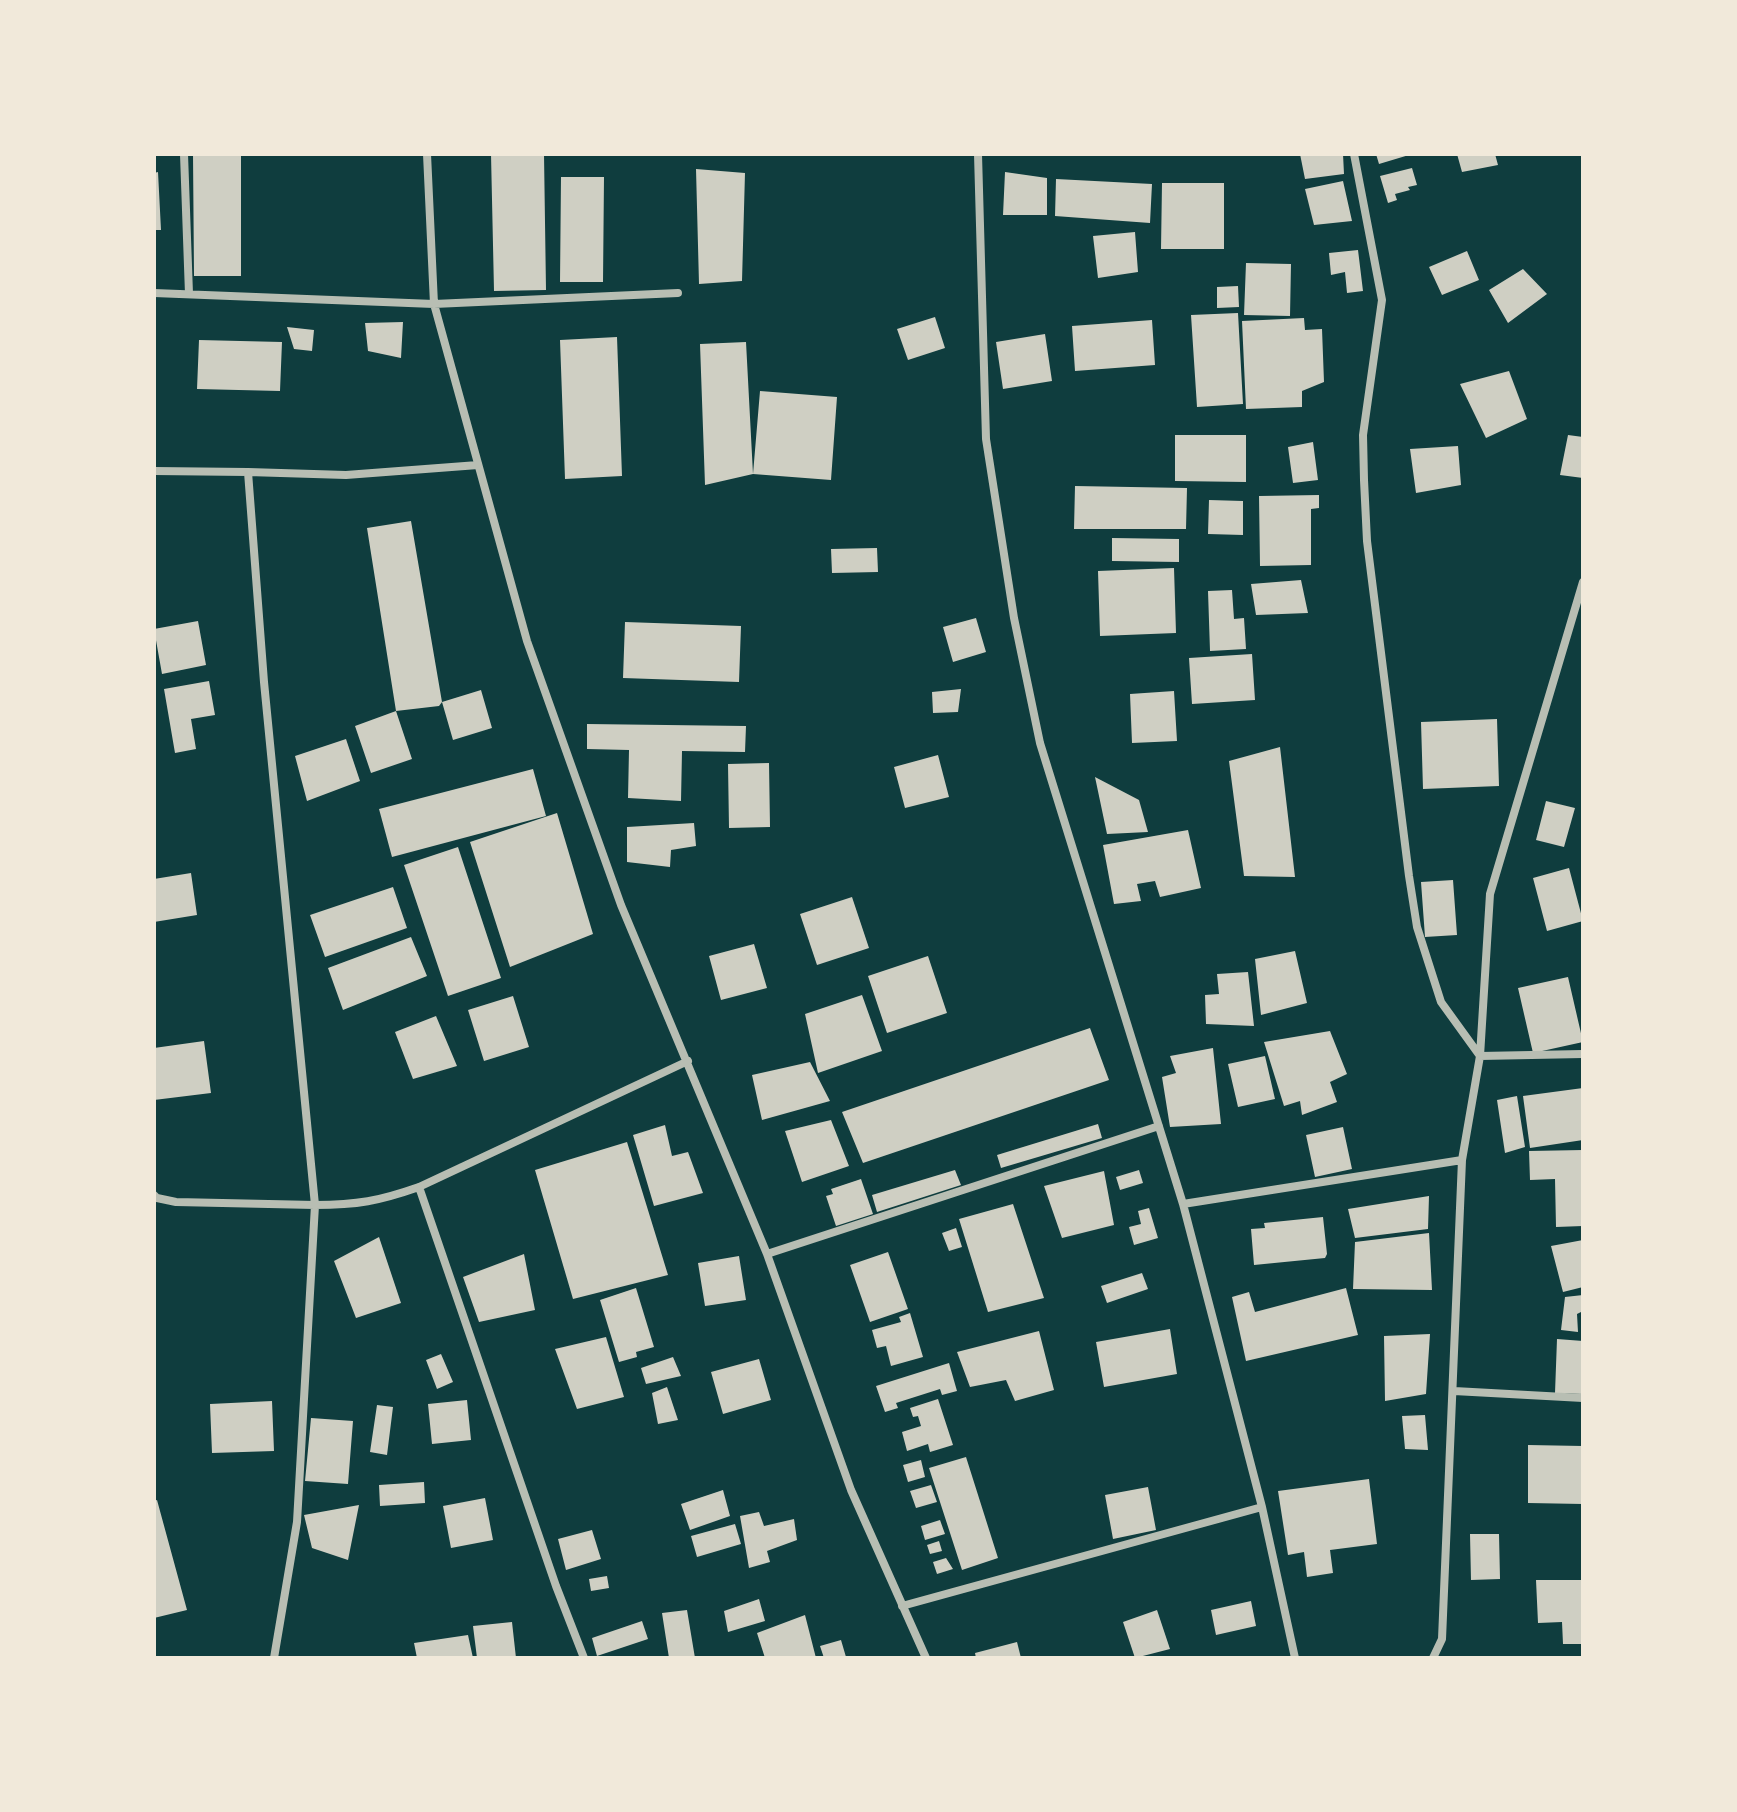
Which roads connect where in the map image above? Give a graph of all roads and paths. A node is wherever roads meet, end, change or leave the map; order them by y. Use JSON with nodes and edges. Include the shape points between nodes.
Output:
{"nodes":[{"id":1,"x":184,"y":154,"type":"edge"},
{"id":2,"x":427,"y":154,"type":"edge"},
{"id":3,"x":978,"y":154,"type":"edge"},
{"id":4,"x":1354,"y":154,"type":"edge"},
{"id":5,"x":154,"y":293,"type":"edge"},
{"id":6,"x":678,"y":293,"type":"dead end"},
{"id":7,"x":189,"y":294,"type":"junction"},
{"id":8,"x":434,"y":304,"type":"junction"},
{"id":9,"x":478,"y":465,"type":"junction"},
{"id":10,"x":154,"y":471,"type":"edge"},
{"id":11,"x":248,"y":472,"type":"junction"},
{"id":12,"x":1583,"y":582,"type":"edge"},
{"id":13,"x":1583,"y":1054,"type":"edge"},
{"id":14,"x":1480,"y":1056,"type":"junction"},
{"id":15,"x":688,"y":1061,"type":"junction"},
{"id":16,"x":1159,"y":1126,"type":"junction"},
{"id":17,"x":1462,"y":1160,"type":"junction"},
{"id":18,"x":419,"y":1187,"type":"junction"},
{"id":19,"x":155,"y":1198,"type":"edge"},
{"id":20,"x":1183,"y":1204,"type":"junction"},
{"id":21,"x":315,"y":1205,"type":"junction"},
{"id":22,"x":767,"y":1254,"type":"junction"},
{"id":23,"x":1454,"y":1391,"type":"junction"},
{"id":24,"x":1583,"y":1398,"type":"edge"},
{"id":25,"x":1262,"y":1507,"type":"junction"},
{"id":26,"x":902,"y":1606,"type":"junction"},
{"id":27,"x":274,"y":1658,"type":"edge"},
{"id":28,"x":584,"y":1658,"type":"edge"},
{"id":29,"x":926,"y":1658,"type":"edge"},
{"id":30,"x":1295,"y":1658,"type":"edge"},
{"id":31,"x":1433,"y":1658,"type":"edge"}],
"edges":[{"from":1,"to":7,"type":"street"},
{"from":2,"to":8,"type":"street"},
{"from":3,"to":16,"type":"street","via":[[986,439],[1014,618],[1040,743]]},
{"from":4,"to":14,"type":"street","via":[[1382,300],[1363,435],[1364,480],[1409,876],[1417,927],[1441,1002]]},
{"from":5,"to":7,"type":"street"},
{"from":6,"to":8,"type":"street"},
{"from":7,"to":8,"type":"street"},
{"from":8,"to":9,"type":"street"},
{"from":9,"to":11,"type":"street","via":[[346,475]]},
{"from":9,"to":15,"type":"street","via":[[527,641],[621,905]]},
{"from":10,"to":11,"type":"street"},
{"from":11,"to":21,"type":"street"},
{"from":12,"to":14,"type":"street","via":[[1490,894]]},
{"from":13,"to":14,"type":"street"},
{"from":14,"to":17,"type":"street"},
{"from":15,"to":18,"type":"street"},
{"from":15,"to":22,"type":"street"},
{"from":16,"to":20,"type":"street"},
{"from":16,"to":22,"type":"street"},
{"from":17,"to":20,"type":"street"},
{"from":17,"to":23,"type":"street"},
{"from":18,"to":21,"type":"street","via":[[355,1205]]},
{"from":18,"to":28,"type":"street"},
{"from":19,"to":21,"type":"street"},
{"from":20,"to":25,"type":"street"},
{"from":21,"to":27,"type":"street","via":[[297,1522]]},
{"from":22,"to":26,"type":"street","via":[[851,1490]]},
{"from":23,"to":24,"type":"street"},
{"from":23,"to":31,"type":"street","via":[[1442,1639]]},
{"from":25,"to":26,"type":"street"},
{"from":25,"to":30,"type":"street"},
{"from":26,"to":29,"type":"street"}]}
